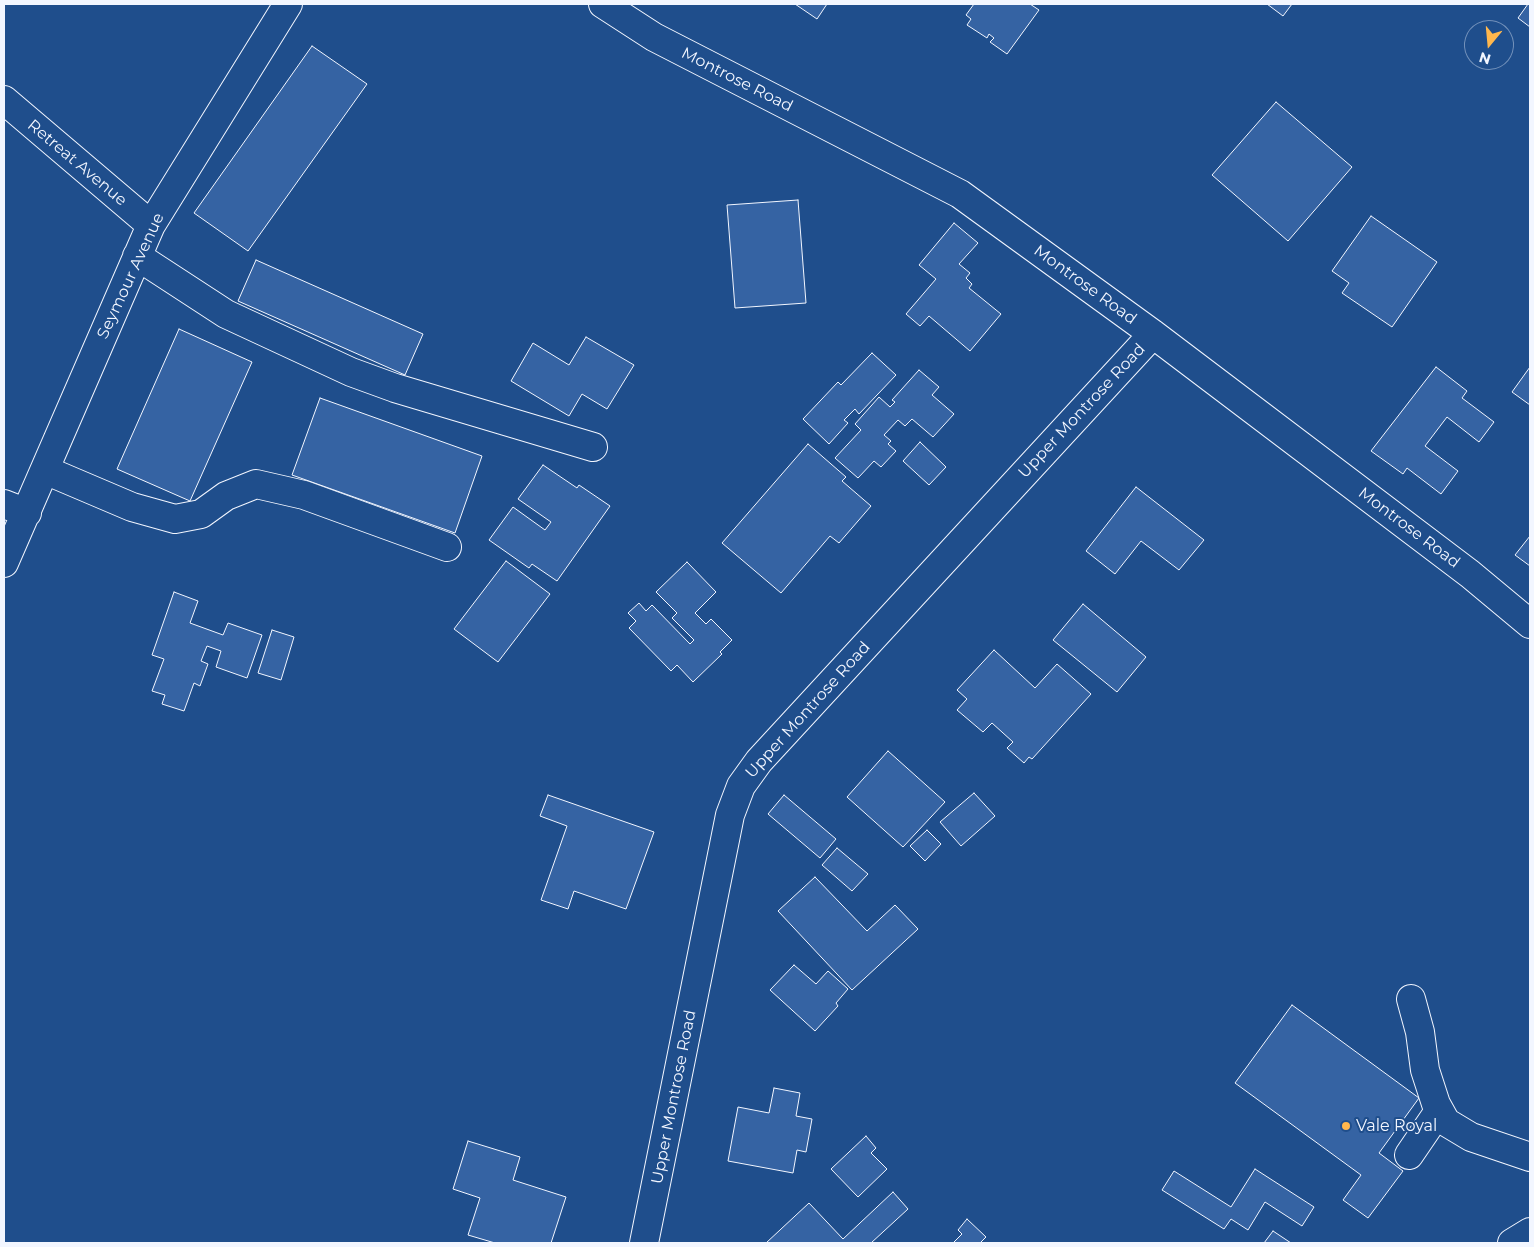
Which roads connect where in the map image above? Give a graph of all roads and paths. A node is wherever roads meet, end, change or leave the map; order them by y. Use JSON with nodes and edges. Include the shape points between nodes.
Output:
{"nodes":[{"id":1,"x":288,"y":4,"type":"edge"},
{"id":2,"x":603,"y":4,"type":"edge"},
{"id":3,"x":4,"y":100,"type":"edge"},
{"id":4,"x":151,"y":225,"type":"junction"},
{"id":5,"x":137,"y":256,"type":"junction"},
{"id":6,"x":1153,"y":334,"type":"junction"},
{"id":7,"x":593,"y":447,"type":"dead end"},
{"id":8,"x":45,"y":470,"type":"junction"},
{"id":9,"x":15,"y":508,"type":"edge"},
{"id":10,"x":447,"y":547,"type":"dead end"},
{"id":11,"x":4,"y":563,"type":"edge"},
{"id":12,"x":1530,"y":624,"type":"edge"},
{"id":13,"x":1411,"y":999,"type":"dead end"},
{"id":14,"x":1440,"y":1111,"type":"junction"},
{"id":15,"x":1409,"y":1155,"type":"dead end"},
{"id":16,"x":1530,"y":1157,"type":"edge"},
{"id":17,"x":1530,"y":1232,"type":"edge"},
{"id":18,"x":644,"y":1243,"type":"edge"},
{"id":19,"x":1512,"y":1243,"type":"edge"}],
"edges":[{"from":1,"to":4,"type":"street","name":"Seymour Avenue"},
{"from":2,"to":6,"type":"street","name":"Montrose Road","via":[[654,38],[960,194]]},
{"from":3,"to":4,"type":"street","name":"Retreat Avenue"},
{"from":4,"to":5,"type":"street","name":"Seymour Avenue"},
{"from":5,"to":7,"type":"street","via":[[226,314],[351,372]]},
{"from":5,"to":8,"type":"street","name":"Seymour Avenue"},
{"from":6,"to":12,"type":"street","name":"Montrose Road","via":[[1470,574]]},
{"from":6,"to":18,"type":"street","name":"Upper Montrose Road","via":[[759,761],[741,786],[730,816]]},
{"from":8,"to":9,"type":"street","name":"Seymour Avenue"},
{"from":8,"to":10,"type":"street","via":[[132,507],[175,519],[201,514],[226,496],[256,484],[304,495]]},
{"from":9,"to":11,"type":"street","name":"Seymour Avenue"},
{"from":13,"to":14,"type":"street","via":[[1425,1070]]},
{"from":14,"to":15,"type":"street"},
{"from":14,"to":16,"type":"street","via":[[1446,1122],[1471,1137]]},
{"from":17,"to":19,"type":"street"}]}
